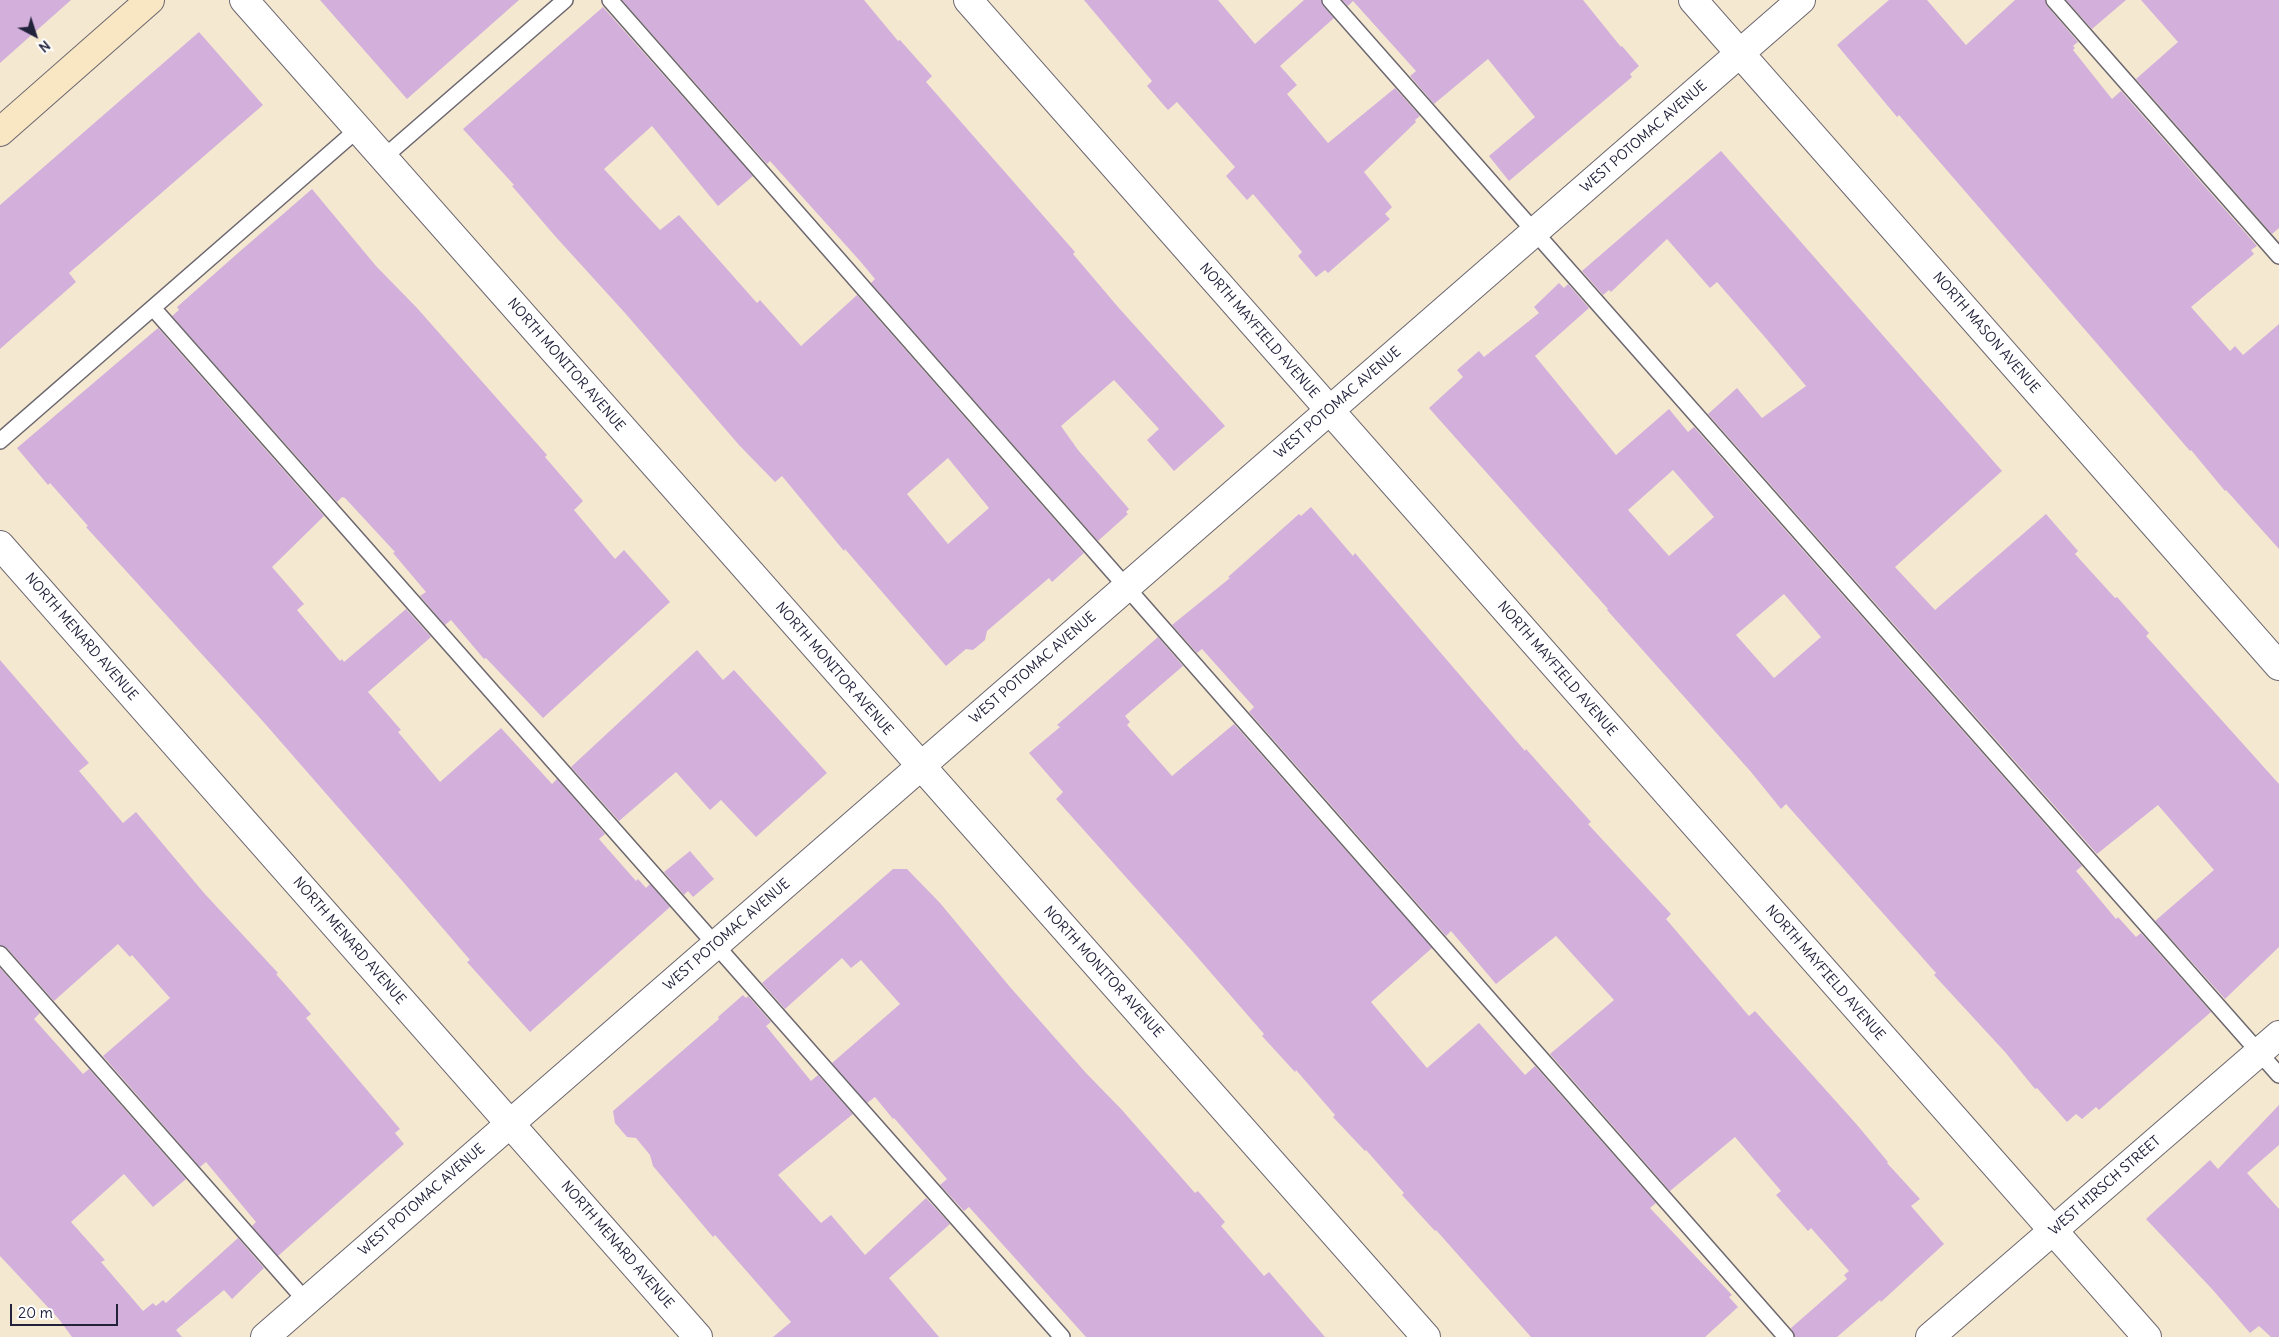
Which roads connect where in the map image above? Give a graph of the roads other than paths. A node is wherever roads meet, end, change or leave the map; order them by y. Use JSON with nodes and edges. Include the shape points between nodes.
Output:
{"nodes":[{"id":1,"x":150,"y":0,"type":"edge"},
{"id":2,"x":244,"y":0,"type":"edge"},
{"id":3,"x":565,"y":0,"type":"edge"},
{"id":4,"x":610,"y":0,"type":"edge"},
{"id":5,"x":968,"y":0,"type":"edge"},
{"id":6,"x":1330,"y":0,"type":"edge"},
{"id":7,"x":1693,"y":0,"type":"edge"},
{"id":8,"x":1801,"y":0,"type":"edge"},
{"id":9,"x":2054,"y":0,"type":"edge"},
{"id":10,"x":1740,"y":53,"type":"junction"},
{"id":11,"x":358,"y":129,"type":"junction"},
{"id":12,"x":0,"y":132,"type":"edge"},
{"id":13,"x":383,"y":158,"type":"junction"},
{"id":14,"x":1535,"y":232,"type":"junction"},
{"id":15,"x":2279,"y":256,"type":"edge"},
{"id":16,"x":153,"y":308,"type":"junction"},
{"id":17,"x":1329,"y":411,"type":"junction"},
{"id":18,"x":0,"y":441,"type":"edge"},
{"id":19,"x":0,"y":545,"type":"edge"},
{"id":20,"x":1126,"y":587,"type":"junction"},
{"id":21,"x":2279,"y":666,"type":"edge"},
{"id":22,"x":921,"y":766,"type":"junction"},
{"id":23,"x":715,"y":945,"type":"junction"},
{"id":24,"x":0,"y":954,"type":"edge"},
{"id":25,"x":2279,"y":1035,"type":"edge"},
{"id":26,"x":2259,"y":1052,"type":"junction"},
{"id":27,"x":2279,"y":1075,"type":"edge"},
{"id":28,"x":510,"y":1124,"type":"junction"},
{"id":29,"x":2053,"y":1231,"type":"junction"},
{"id":30,"x":306,"y":1301,"type":"junction"},
{"id":31,"x":265,"y":1337,"type":"edge"},
{"id":32,"x":698,"y":1337,"type":"edge"},
{"id":33,"x":1062,"y":1337,"type":"edge"},
{"id":34,"x":1426,"y":1337,"type":"edge"},
{"id":35,"x":1786,"y":1337,"type":"edge"},
{"id":36,"x":1930,"y":1337,"type":"edge"},
{"id":37,"x":2147,"y":1337,"type":"edge"}],
"edges":[{"from":1,"to":12,"type":"main road"},
{"from":2,"to":11,"type":"street","name":"NORTH MONITOR AVENUE"},
{"from":3,"to":13,"type":"lane"},
{"from":4,"to":20,"type":"lane"},
{"from":5,"to":17,"type":"street","name":"NORTH MAYFIELD AVENUE"},
{"from":6,"to":14,"type":"lane"},
{"from":7,"to":10,"type":"street","name":"NORTH MASON AVENUE"},
{"from":8,"to":10,"type":"street","name":"WEST POTOMAC AVENUE"},
{"from":9,"to":15,"type":"lane"},
{"from":10,"to":14,"type":"street","name":"WEST POTOMAC AVENUE"},
{"from":10,"to":21,"type":"street","name":"NORTH MASON AVENUE"},
{"from":11,"to":13,"type":"street","name":"NORTH MONITOR AVENUE"},
{"from":11,"to":16,"type":"lane"},
{"from":13,"to":22,"type":"street","name":"NORTH MONITOR AVENUE"},
{"from":14,"to":17,"type":"street","name":"WEST POTOMAC AVENUE"},
{"from":14,"to":26,"type":"lane"},
{"from":16,"to":18,"type":"lane"},
{"from":16,"to":23,"type":"lane"},
{"from":17,"to":20,"type":"street","name":"WEST POTOMAC AVENUE"},
{"from":17,"to":29,"type":"street","name":"NORTH MAYFIELD AVENUE"},
{"from":19,"to":28,"type":"street","name":"NORTH MENARD AVENUE"},
{"from":20,"to":22,"type":"street","name":"WEST POTOMAC AVENUE"},
{"from":20,"to":35,"type":"lane"},
{"from":22,"to":23,"type":"street","name":"WEST POTOMAC AVENUE"},
{"from":22,"to":34,"type":"street","name":"NORTH MONITOR AVENUE"},
{"from":23,"to":28,"type":"street","name":"WEST POTOMAC AVENUE"},
{"from":23,"to":33,"type":"lane"},
{"from":24,"to":30,"type":"lane"},
{"from":25,"to":26,"type":"street","name":"WEST HIRSCH STREET"},
{"from":26,"to":27,"type":"lane"},
{"from":26,"to":29,"type":"street","name":"WEST HIRSCH STREET"},
{"from":28,"to":30,"type":"street","name":"WEST POTOMAC AVENUE"},
{"from":28,"to":32,"type":"street","name":"NORTH MENARD AVENUE"},
{"from":29,"to":36,"type":"street","name":"WEST HIRSCH STREET"},
{"from":29,"to":37,"type":"street","name":"NORTH MAYFIELD AVENUE"},
{"from":30,"to":31,"type":"street","name":"WEST POTOMAC AVENUE"}]}
